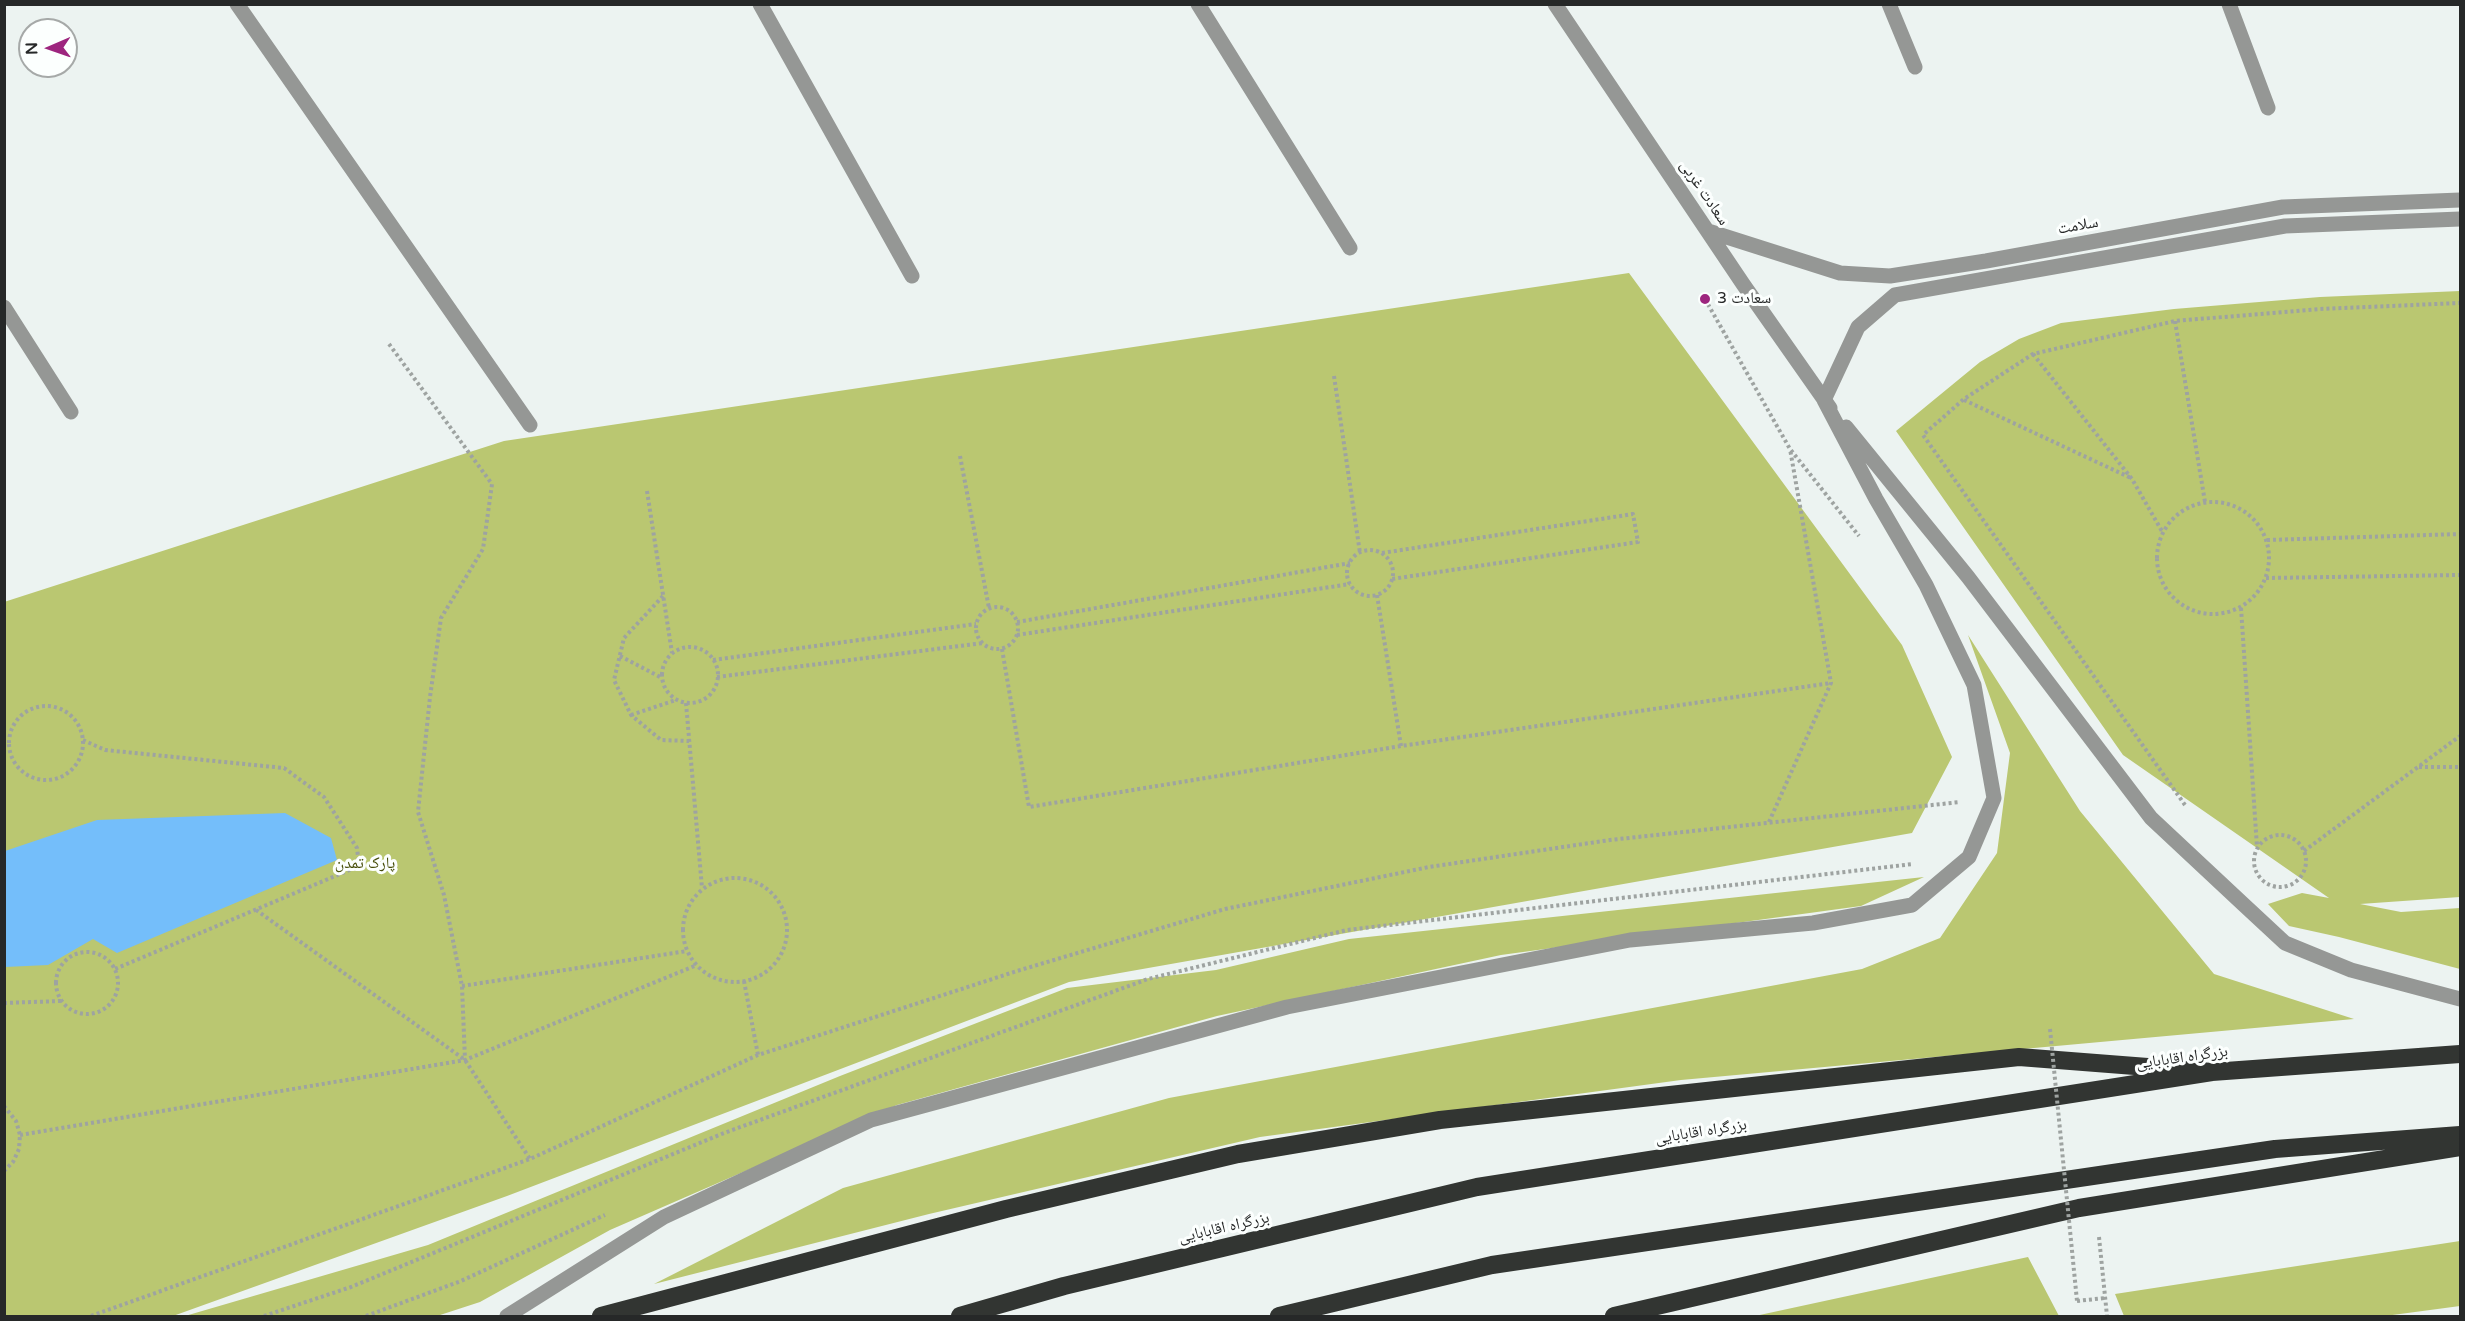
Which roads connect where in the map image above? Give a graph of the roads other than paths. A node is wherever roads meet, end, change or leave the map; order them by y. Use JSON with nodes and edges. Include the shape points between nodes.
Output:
{"nodes":[{"id":1,"x":237,"y":4,"type":"edge"},
{"id":2,"x":760,"y":4,"type":"edge"},
{"id":3,"x":1197,"y":4,"type":"edge"},
{"id":4,"x":1555,"y":4,"type":"edge"},
{"id":5,"x":1889,"y":4,"type":"edge"},
{"id":6,"x":2229,"y":4,"type":"edge"},
{"id":7,"x":1916,"y":67,"type":"dead end"},
{"id":8,"x":2268,"y":108,"type":"dead end"},
{"id":9,"x":2460,"y":200,"type":"edge"},
{"id":10,"x":2460,"y":219,"type":"edge"},
{"id":11,"x":1708,"y":231,"type":"junction"},
{"id":12,"x":1350,"y":248,"type":"dead end"},
{"id":13,"x":912,"y":276,"type":"dead end"},
{"id":14,"x":4,"y":307,"type":"edge"},
{"id":15,"x":1824,"y":400,"type":"junction"},
{"id":16,"x":72,"y":412,"type":"dead end"},
{"id":17,"x":530,"y":425,"type":"dead end"},
{"id":18,"x":2460,"y":999,"type":"edge"},
{"id":19,"x":2460,"y":1054,"type":"edge"},
{"id":20,"x":2212,"y":1072,"type":"junction"},
{"id":21,"x":2460,"y":1135,"type":"edge"},
{"id":22,"x":2460,"y":1147,"type":"edge"},
{"id":23,"x":507,"y":1317,"type":"edge"},
{"id":24,"x":601,"y":1317,"type":"edge"},
{"id":25,"x":960,"y":1317,"type":"edge"},
{"id":26,"x":1279,"y":1317,"type":"edge"},
{"id":27,"x":1614,"y":1317,"type":"edge"}],
"edges":[{"from":1,"to":17,"type":"street"},
{"from":2,"to":13,"type":"street"},
{"from":3,"to":12,"type":"street"},
{"from":4,"to":11,"type":"street","name":"سعادت غربی"},
{"from":5,"to":7,"type":"street"},
{"from":6,"to":8,"type":"street"},
{"from":9,"to":11,"type":"street","name":"سلامت","via":[[2283,207],[1890,276],[1840,273]]},
{"from":10,"to":15,"type":"street","via":[[2285,226],[1895,295],[1858,327]]},
{"from":11,"to":15,"type":"street","name":"سعادت غربی"},
{"from":14,"to":16,"type":"street"},
{"from":15,"to":18,"type":"street","via":[[1968,577],[2151,818],[2285,943],[2351,970]]},
{"from":15,"to":23,"type":"street","via":[[1926,585],[1974,685],[1994,798],[1969,857],[1912,904],[1813,923],[1630,940],[1287,1007],[871,1120],[664,1217]]},
{"from":19,"to":20,"type":"highway","name":"بزرگراه اقابابایی"},
{"from":20,"to":24,"type":"highway","via":[[2019,1057],[1440,1120],[1227,1156],[1006,1209]]},
{"from":20,"to":25,"type":"highway","name":"بزرگراه اقابابایی","via":[[1477,1187],[1064,1286]]},
{"from":21,"to":26,"type":"highway","via":[[2275,1149],[1492,1265]]},
{"from":22,"to":27,"type":"highway","via":[[2096,1205]]}]}
